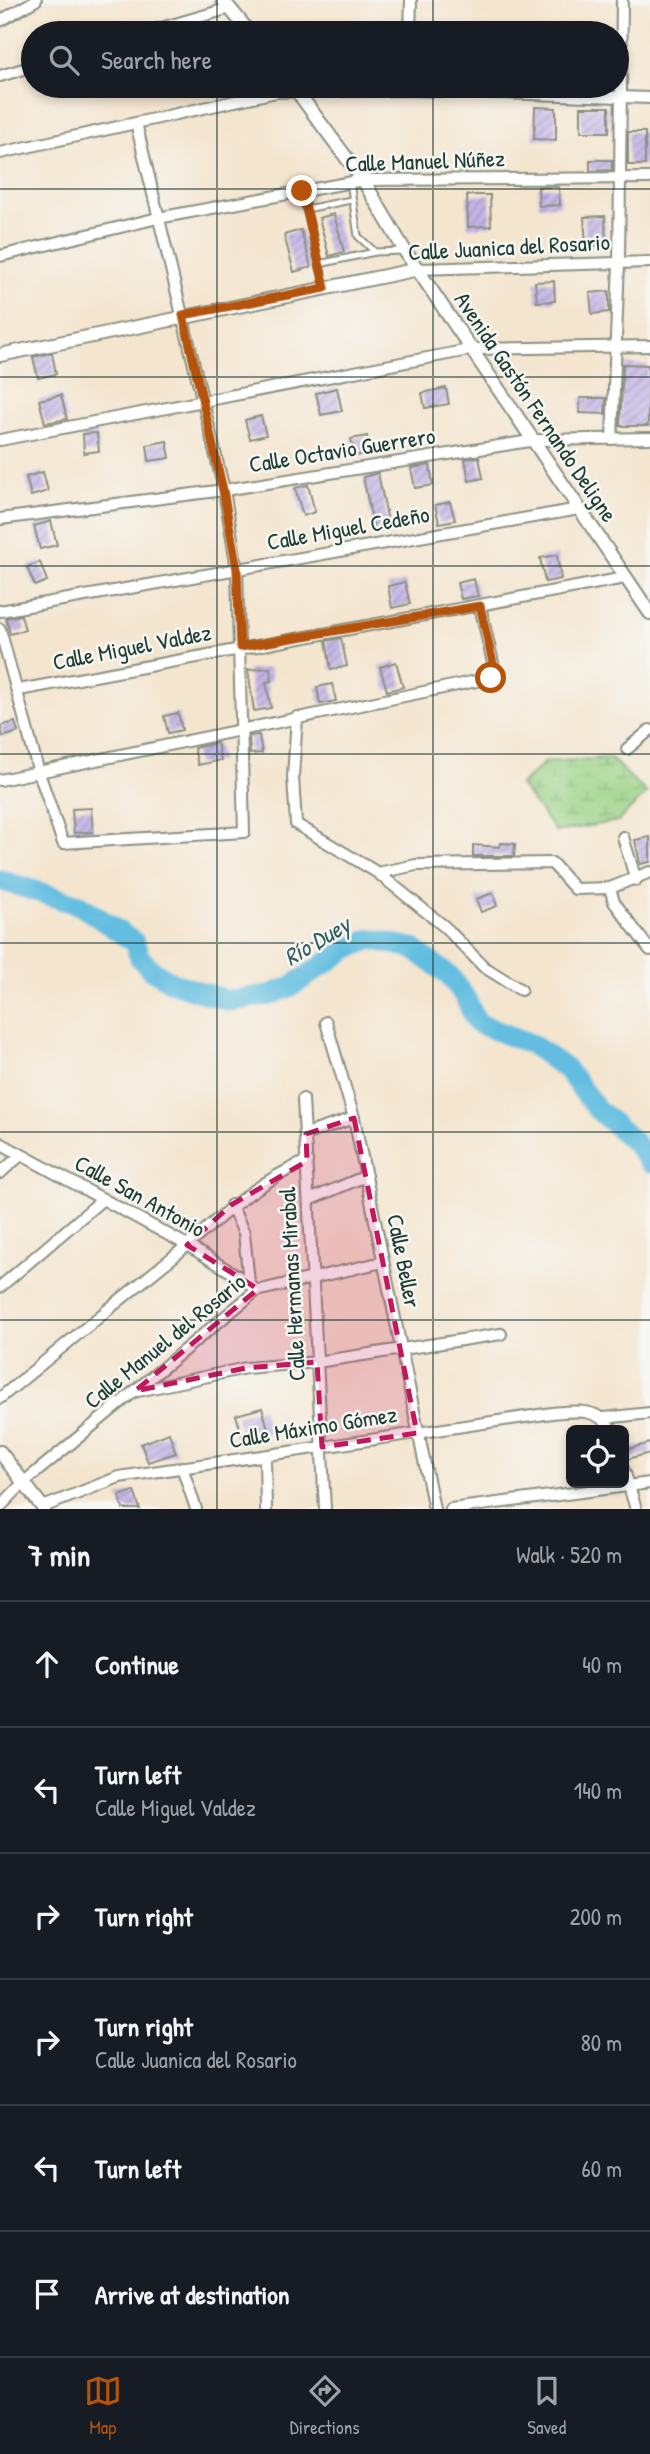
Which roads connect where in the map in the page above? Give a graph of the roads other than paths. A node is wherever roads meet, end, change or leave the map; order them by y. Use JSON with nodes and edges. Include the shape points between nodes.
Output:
{"nodes":[{"id":1,"x":36,"y":0,"type":"edge"},
{"id":2,"x":411,"y":0,"type":"edge"},
{"id":3,"x":622,"y":0,"type":"edge"},
{"id":4,"x":228,"y":2,"type":"edge"},
{"id":5,"x":0,"y":20,"type":"edge"},
{"id":6,"x":177,"y":21,"type":"edge"},
{"id":7,"x":241,"y":21,"type":"edge"},
{"id":8,"x":410,"y":21,"type":"edge"},
{"id":9,"x":621,"y":21,"type":"edge"},
{"id":10,"x":21,"y":70,"type":"edge"},
{"id":11,"x":0,"y":76,"type":"edge"},
{"id":12,"x":246,"y":98,"type":"edge"},
{"id":13,"x":302,"y":98,"type":"edge"},
{"id":14,"x":600,"y":98,"type":"edge"},
{"id":15,"x":619,"y":99,"type":"junction"},
{"id":16,"x":650,"y":99,"type":"edge"},
{"id":17,"x":136,"y":123,"type":"junction"},
{"id":18,"x":0,"y":153,"type":"edge"},
{"id":19,"x":620,"y":178,"type":"junction"},
{"id":20,"x":650,"y":178,"type":"edge"},
{"id":21,"x":356,"y":181,"type":"junction"},
{"id":22,"x":302,"y":191,"type":"junction"},
{"id":23,"x":351,"y":200,"type":"junction"},
{"id":24,"x":306,"y":209,"type":"junction"},
{"id":25,"x":158,"y":218,"type":"junction"},
{"id":26,"x":405,"y":251,"type":"junction"},
{"id":27,"x":375,"y":252,"type":"junction"},
{"id":28,"x":0,"y":256,"type":"edge"},
{"id":29,"x":619,"y":262,"type":"junction"},
{"id":30,"x":650,"y":262,"type":"edge"},
{"id":31,"x":319,"y":264,"type":"junction"},
{"id":32,"x":419,"y":270,"type":"junction"},
{"id":33,"x":325,"y":288,"type":"junction"},
{"id":34,"x":183,"y":315,"type":"junction"},
{"id":35,"x":616,"y":346,"type":"junction"},
{"id":36,"x":650,"y":346,"type":"edge"},
{"id":37,"x":474,"y":349,"type":"junction"},
{"id":38,"x":0,"y":355,"type":"edge"},
{"id":39,"x":202,"y":401,"type":"junction"},
{"id":40,"x":650,"y":438,"type":"edge"},
{"id":41,"x":612,"y":439,"type":"junction"},
{"id":42,"x":0,"y":440,"type":"edge"},
{"id":43,"x":536,"y":440,"type":"junction"},
{"id":44,"x":223,"y":490,"type":"junction"},
{"id":45,"x":579,"y":509,"type":"junction"},
{"id":46,"x":0,"y":519,"type":"edge"},
{"id":47,"x":237,"y":569,"type":"junction"},
{"id":48,"x":625,"y":578,"type":"junction"},
{"id":49,"x":480,"y":606,"type":"junction"},
{"id":50,"x":0,"y":611,"type":"edge"},
{"id":51,"x":650,"y":613,"type":"edge"},
{"id":52,"x":0,"y":629,"type":"edge"},
{"id":53,"x":240,"y":647,"type":"junction"},
{"id":54,"x":19,"y":690,"type":"junction"},
{"id":55,"x":297,"y":717,"type":"junction"},
{"id":56,"x":242,"y":728,"type":"junction"},
{"id":57,"x":650,"y":730,"type":"edge"},
{"id":58,"x":627,"y":749,"type":"dead end"},
{"id":59,"x":39,"y":773,"type":"junction"},
{"id":60,"x":0,"y":780,"type":"edge"},
{"id":61,"x":623,"y":837,"type":"dead end"},
{"id":62,"x":650,"y":872,"type":"edge"},
{"id":63,"x":378,"y":873,"type":"junction"},
{"id":64,"x":636,"y":880,"type":"junction"},
{"id":65,"x":610,"y":888,"type":"junction"},
{"id":66,"x":650,"y":950,"type":"edge"},
{"id":67,"x":521,"y":990,"type":"dead end"},
{"id":68,"x":326,"y":1023,"type":"dead end"},
{"id":69,"x":303,"y":1099,"type":"dead end"},
{"id":70,"x":354,"y":1118,"type":"junction"},
{"id":71,"x":306,"y":1134,"type":"junction"},
{"id":72,"x":0,"y":1143,"type":"edge"},
{"id":73,"x":21,"y":1155,"type":"junction"},
{"id":74,"x":307,"y":1161,"type":"junction"},
{"id":75,"x":0,"y":1173,"type":"edge"},
{"id":76,"x":366,"y":1176,"type":"junction"},
{"id":77,"x":103,"y":1199,"type":"junction"},
{"id":78,"x":309,"y":1200,"type":"junction"},
{"id":79,"x":231,"y":1205,"type":"junction"},
{"id":80,"x":187,"y":1245,"type":"junction"},
{"id":81,"x":383,"y":1262,"type":"junction"},
{"id":82,"x":314,"y":1277,"type":"junction"},
{"id":83,"x":0,"y":1287,"type":"edge"},
{"id":84,"x":253,"y":1287,"type":"junction"},
{"id":85,"x":501,"y":1334,"type":"dead end"},
{"id":86,"x":401,"y":1349,"type":"junction"},
{"id":87,"x":317,"y":1362,"type":"junction"},
{"id":88,"x":135,"y":1391,"type":"junction"},
{"id":89,"x":0,"y":1398,"type":"edge"},
{"id":90,"x":650,"y":1413,"type":"edge"},
{"id":91,"x":600,"y":1416,"type":"junction"},
{"id":92,"x":607,"y":1425,"type":"edge"},
{"id":93,"x":417,"y":1433,"type":"junction"},
{"id":94,"x":322,"y":1447,"type":"junction"},
{"id":95,"x":0,"y":1452,"type":"edge"},
{"id":96,"x":265,"y":1456,"type":"junction"},
{"id":97,"x":182,"y":1467,"type":"junction"},
{"id":98,"x":23,"y":1483,"type":"junction"},
{"id":99,"x":650,"y":1483,"type":"edge"},
{"id":100,"x":629,"y":1487,"type":"joint"},
{"id":101,"x":621,"y":1488,"type":"edge"},
{"id":102,"x":0,"y":1507,"type":"edge"},
{"id":103,"x":43,"y":1508,"type":"edge"},
{"id":104,"x":196,"y":1509,"type":"edge"},
{"id":105,"x":266,"y":1509,"type":"edge"},
{"id":106,"x":325,"y":1509,"type":"edge"},
{"id":107,"x":434,"y":1509,"type":"edge"},
{"id":108,"x":451,"y":1509,"type":"edge"},
{"id":109,"x":636,"y":1509,"type":"edge"}],
"edges":[{"from":1,"to":5,"type":"street"},
{"from":2,"to":8,"type":"street"},
{"from":3,"to":9,"type":"street"},
{"from":4,"to":6,"type":"street"},
{"from":4,"to":7,"type":"street"},
{"from":10,"to":11,"type":"street"},
{"from":12,"to":17,"type":"street"},
{"from":13,"to":21,"type":"street","name":"Avenida Gastón Fernando Deligne"},
{"from":14,"to":15,"type":"street"},
{"from":15,"to":16,"type":"street"},
{"from":15,"to":19,"type":"street"},
{"from":17,"to":18,"type":"street"},
{"from":17,"to":25,"type":"street"},
{"from":19,"to":20,"type":"street","name":"Calle Manuel Núñez"},
{"from":19,"to":21,"type":"street","name":"Calle Manuel Núñez"},
{"from":19,"to":29,"type":"street"},
{"from":21,"to":22,"type":"street","name":"Calle Manuel Núñez"},
{"from":21,"to":23,"type":"lane"},
{"from":21,"to":26,"type":"street","name":"Avenida Gastón Fernando Deligne"},
{"from":22,"to":24,"type":"lane"},
{"from":22,"to":25,"type":"street","name":"Calle Manuel Núñez"},
{"from":23,"to":24,"type":"lane"},
{"from":23,"to":27,"type":"lane","via":[[359,236]]},
{"from":24,"to":31,"type":"lane"},
{"from":25,"to":28,"type":"street","name":"Calle Manuel Núñez"},
{"from":25,"to":34,"type":"street"},
{"from":26,"to":27,"type":"lane"},
{"from":26,"to":32,"type":"street","name":"Avenida Gastón Fernando Deligne"},
{"from":27,"to":31,"type":"lane"},
{"from":29,"to":30,"type":"street","name":"Calle Juanica del Rosario"},
{"from":29,"to":32,"type":"street","name":"Calle Juanica del Rosario"},
{"from":29,"to":35,"type":"street"},
{"from":31,"to":33,"type":"lane"},
{"from":32,"to":33,"type":"street","name":"Calle Juanica del Rosario"},
{"from":32,"to":37,"type":"street","name":"Avenida Gastón Fernando Deligne"},
{"from":33,"to":34,"type":"street","name":"Calle Juanica del Rosario"},
{"from":34,"to":38,"type":"street","name":"Calle Juanica del Rosario"},
{"from":34,"to":39,"type":"street"},
{"from":35,"to":36,"type":"street"},
{"from":35,"to":37,"type":"street"},
{"from":35,"to":41,"type":"street"},
{"from":37,"to":39,"type":"street"},
{"from":37,"to":43,"type":"street","name":"Avenida Gastón Fernando Deligne"},
{"from":39,"to":42,"type":"street"},
{"from":39,"to":44,"type":"street"},
{"from":40,"to":41,"type":"street","name":"Calle Octavio Guerrero"},
{"from":41,"to":43,"type":"street","name":"Calle Octavio Guerrero"},
{"from":43,"to":44,"type":"street","name":"Calle Octavio Guerrero"},
{"from":43,"to":45,"type":"street","name":"Avenida Gastón Fernando Deligne"},
{"from":44,"to":46,"type":"street","name":"Calle Octavio Guerrero"},
{"from":44,"to":47,"type":"street"},
{"from":45,"to":47,"type":"street","name":"Calle Miguel Cedeño"},
{"from":45,"to":48,"type":"street","name":"Avenida Gastón Fernando Deligne"},
{"from":47,"to":50,"type":"street","name":"Calle Miguel Cedeño"},
{"from":47,"to":53,"type":"street"},
{"from":48,"to":49,"type":"street","name":"Calle Miguel Valdez"},
{"from":48,"to":51,"type":"street","name":"Avenida Gastón Fernando Deligne"},
{"from":49,"to":53,"type":"street","name":"Calle Miguel Valdez"},
{"from":49,"to":55,"type":"street","via":[[495,672],[491,678]]},
{"from":52,"to":54,"type":"street"},
{"from":53,"to":54,"type":"street","name":"Calle Miguel Valdez"},
{"from":53,"to":56,"type":"street"},
{"from":54,"to":59,"type":"street"},
{"from":55,"to":56,"type":"street"},
{"from":55,"to":63,"type":"street","via":[[296,824]]},
{"from":56,"to":59,"type":"street"},
{"from":56,"to":59,"type":"street","via":[[242,833],[66,844]]},
{"from":57,"to":58,"type":"street"},
{"from":59,"to":60,"type":"street"},
{"from":61,"to":64,"type":"street"},
{"from":62,"to":64,"type":"street"},
{"from":63,"to":65,"type":"street","via":[[416,865],[552,863],[575,889]]},
{"from":63,"to":67,"type":"street","via":[[445,927],[484,967]]},
{"from":64,"to":65,"type":"street"},
{"from":65,"to":66,"type":"street","via":[[614,902]]},
{"from":68,"to":70,"type":"street","name":"Calle Beller"},
{"from":69,"to":71,"type":"street","name":"Calle Hermanas Mirabal"},
{"from":70,"to":71,"type":"street"},
{"from":70,"to":76,"type":"street","name":"Calle Beller"},
{"from":71,"to":74,"type":"street","name":"Calle Hermanas Mirabal"},
{"from":72,"to":73,"type":"street","name":"Calle San Antonio"},
{"from":73,"to":75,"type":"street"},
{"from":73,"to":77,"type":"street","name":"Calle San Antonio"},
{"from":74,"to":78,"type":"street","name":"Calle Hermanas Mirabal"},
{"from":74,"to":79,"type":"street"},
{"from":76,"to":78,"type":"street"},
{"from":76,"to":81,"type":"street","name":"Calle Beller"},
{"from":77,"to":80,"type":"street","name":"Calle San Antonio"},
{"from":77,"to":83,"type":"street"},
{"from":78,"to":82,"type":"street","name":"Calle Hermanas Mirabal"},
{"from":79,"to":80,"type":"street"},
{"from":79,"to":84,"type":"street","via":[[244,1233]]},
{"from":80,"to":84,"type":"street","name":"Calle San Antonio"},
{"from":80,"to":89,"type":"street"},
{"from":81,"to":82,"type":"street","name":"Calle Manuel del Rosario"},
{"from":81,"to":86,"type":"street","name":"Calle Beller"},
{"from":82,"to":84,"type":"street","name":"Calle Manuel del Rosario"},
{"from":82,"to":87,"type":"street","name":"Calle Hermanas Mirabal"},
{"from":84,"to":88,"type":"street","name":"Calle Manuel del Rosario"},
{"from":85,"to":86,"type":"street"},
{"from":86,"to":87,"type":"street"},
{"from":86,"to":93,"type":"street","name":"Calle Beller"},
{"from":87,"to":88,"type":"street","via":[[246,1368]]},
{"from":87,"to":94,"type":"street","name":"Calle Hermanas Mirabal"},
{"from":88,"to":98,"type":"street","name":"Calle Manuel del Rosario"},
{"from":90,"to":91,"type":"street","name":"Calle Máximo Gómez"},
{"from":91,"to":92,"type":"street"},
{"from":91,"to":93,"type":"street","name":"Calle Máximo Gómez","via":[[552,1413]]},
{"from":93,"to":94,"type":"street","name":"Calle Máximo Gómez"},
{"from":93,"to":107,"type":"street","name":"Calle Beller"},
{"from":94,"to":96,"type":"street","name":"Calle Máximo Gómez"},
{"from":94,"to":106,"type":"street","name":"Calle Hermanas Mirabal"},
{"from":95,"to":98,"type":"street"},
{"from":96,"to":97,"type":"street","name":"Calle Máximo Gómez"},
{"from":96,"to":105,"type":"street"},
{"from":97,"to":103,"type":"street","name":"Calle Máximo Gómez","via":[[119,1477]]},
{"from":97,"to":104,"type":"street"},
{"from":98,"to":102,"type":"street","name":"Calle Manuel del Rosario"},
{"from":98,"to":103,"type":"street"},
{"from":99,"to":100,"type":"street"},
{"from":100,"to":109,"type":"street"},
{"from":101,"to":108,"type":"street"}]}
